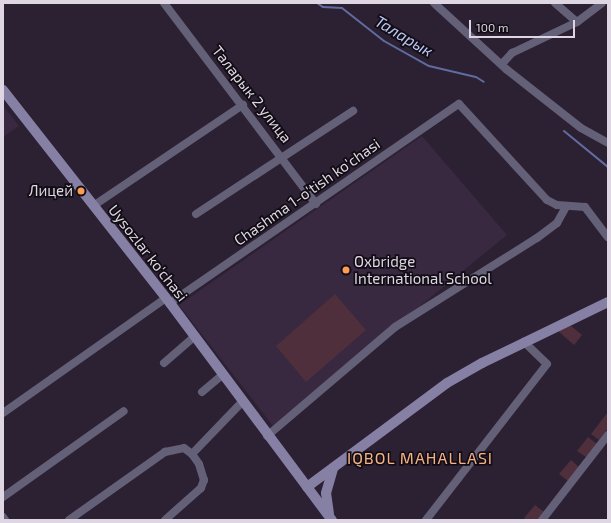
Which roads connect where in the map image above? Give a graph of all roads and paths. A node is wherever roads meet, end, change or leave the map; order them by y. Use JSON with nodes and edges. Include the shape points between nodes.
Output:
{"nodes":[{"id":1,"x":164,"y":3,"type":"edge"},
{"id":2,"x":434,"y":3,"type":"edge"},
{"id":3,"x":555,"y":3,"type":"edge"},
{"id":4,"x":602,"y":3,"type":"edge"},
{"id":5,"x":577,"y":22,"type":"junction"},
{"id":6,"x":502,"y":64,"type":"junction"},
{"id":7,"x":3,"y":90,"type":"edge"},
{"id":8,"x":243,"y":105,"type":"junction"},
{"id":9,"x":353,"y":111,"type":"dead end"},
{"id":10,"x":607,"y":140,"type":"edge"},
{"id":11,"x":282,"y":156,"type":"junction"},
{"id":12,"x":316,"y":204,"type":"junction"},
{"id":13,"x":93,"y":206,"type":"junction"},
{"id":14,"x":566,"y":206,"type":"junction"},
{"id":15,"x":196,"y":214,"type":"dead end"},
{"id":16,"x":608,"y":237,"type":"edge"},
{"id":17,"x":168,"y":301,"type":"junction"},
{"id":18,"x":608,"y":302,"type":"edge"},
{"id":19,"x":194,"y":337,"type":"junction"},
{"id":20,"x":524,"y":342,"type":"junction"},
{"id":21,"x":164,"y":363,"type":"dead end"},
{"id":22,"x":222,"y":375,"type":"junction"},
{"id":23,"x":202,"y":392,"type":"dead end"},
{"id":24,"x":242,"y":402,"type":"junction"},
{"id":25,"x":124,"y":410,"type":"dead end"},
{"id":26,"x":3,"y":413,"type":"edge"},
{"id":27,"x":608,"y":435,"type":"edge"},
{"id":28,"x":267,"y":436,"type":"junction"},
{"id":29,"x":192,"y":454,"type":"junction"},
{"id":30,"x":334,"y":466,"type":"junction"},
{"id":31,"x":307,"y":487,"type":"junction"},
{"id":32,"x":3,"y":497,"type":"edge"},
{"id":33,"x":3,"y":517,"type":"edge"},
{"id":34,"x":5,"y":520,"type":"edge"},
{"id":35,"x":69,"y":520,"type":"edge"},
{"id":36,"x":165,"y":520,"type":"edge"},
{"id":37,"x":332,"y":520,"type":"edge"},
{"id":38,"x":426,"y":520,"type":"edge"},
{"id":39,"x":542,"y":520,"type":"edge"}],
"edges":[{"from":1,"to":8,"type":"street","name":"Таларык 2 улица"},
{"from":2,"to":6,"type":"street"},
{"from":3,"to":5,"type":"street"},
{"from":4,"to":5,"type":"street"},
{"from":5,"to":6,"type":"street","via":[[512,53]]},
{"from":6,"to":10,"type":"street","via":[[582,128]]},
{"from":7,"to":13,"type":"main road","name":"Uysozlar ko'chasi"},
{"from":8,"to":11,"type":"street","name":"Таларык 2 улица"},
{"from":8,"to":13,"type":"street"},
{"from":9,"to":11,"type":"street"},
{"from":11,"to":12,"type":"street","name":"Таларык 2 улица"},
{"from":11,"to":15,"type":"street"},
{"from":12,"to":14,"type":"street","name":"Chashma 1-o'tish ko'chasi","via":[[459,104],[547,200]]},
{"from":12,"to":17,"type":"street","name":"Chashma 1-o'tish ko'chasi"},
{"from":13,"to":17,"type":"main road","name":"Uysozlar ko'chasi"},
{"from":14,"to":16,"type":"street","via":[[584,207]]},
{"from":14,"to":28,"type":"street","via":[[557,222],[537,238],[394,327]]},
{"from":17,"to":19,"type":"main road","name":"Uysozlar ko'chasi"},
{"from":17,"to":26,"type":"street","name":"Chashma 1-o'tish ko'chasi"},
{"from":18,"to":20,"type":"main road"},
{"from":19,"to":21,"type":"street"},
{"from":19,"to":22,"type":"main road","name":"Uysozlar ko'chasi"},
{"from":20,"to":30,"type":"main road","via":[[447,383]]},
{"from":20,"to":38,"type":"street","via":[[547,364]]},
{"from":22,"to":23,"type":"street"},
{"from":22,"to":24,"type":"main road","name":"Uysozlar ko'chasi"},
{"from":24,"to":28,"type":"main road","name":"Uysozlar ko'chasi"},
{"from":24,"to":29,"type":"street"},
{"from":25,"to":32,"type":"street"},
{"from":27,"to":39,"type":"street"},
{"from":28,"to":31,"type":"main road","name":"Uysozlar ko'chasi"},
{"from":29,"to":35,"type":"street","via":[[179,448],[165,452]]},
{"from":29,"to":36,"type":"street","via":[[204,474],[201,488]]},
{"from":30,"to":31,"type":"main road"},
{"from":30,"to":37,"type":"main road","via":[[326,493]]},
{"from":31,"to":37,"type":"main road","name":"Uysozlar ko'chasi"},
{"from":33,"to":34,"type":"street"}]}
